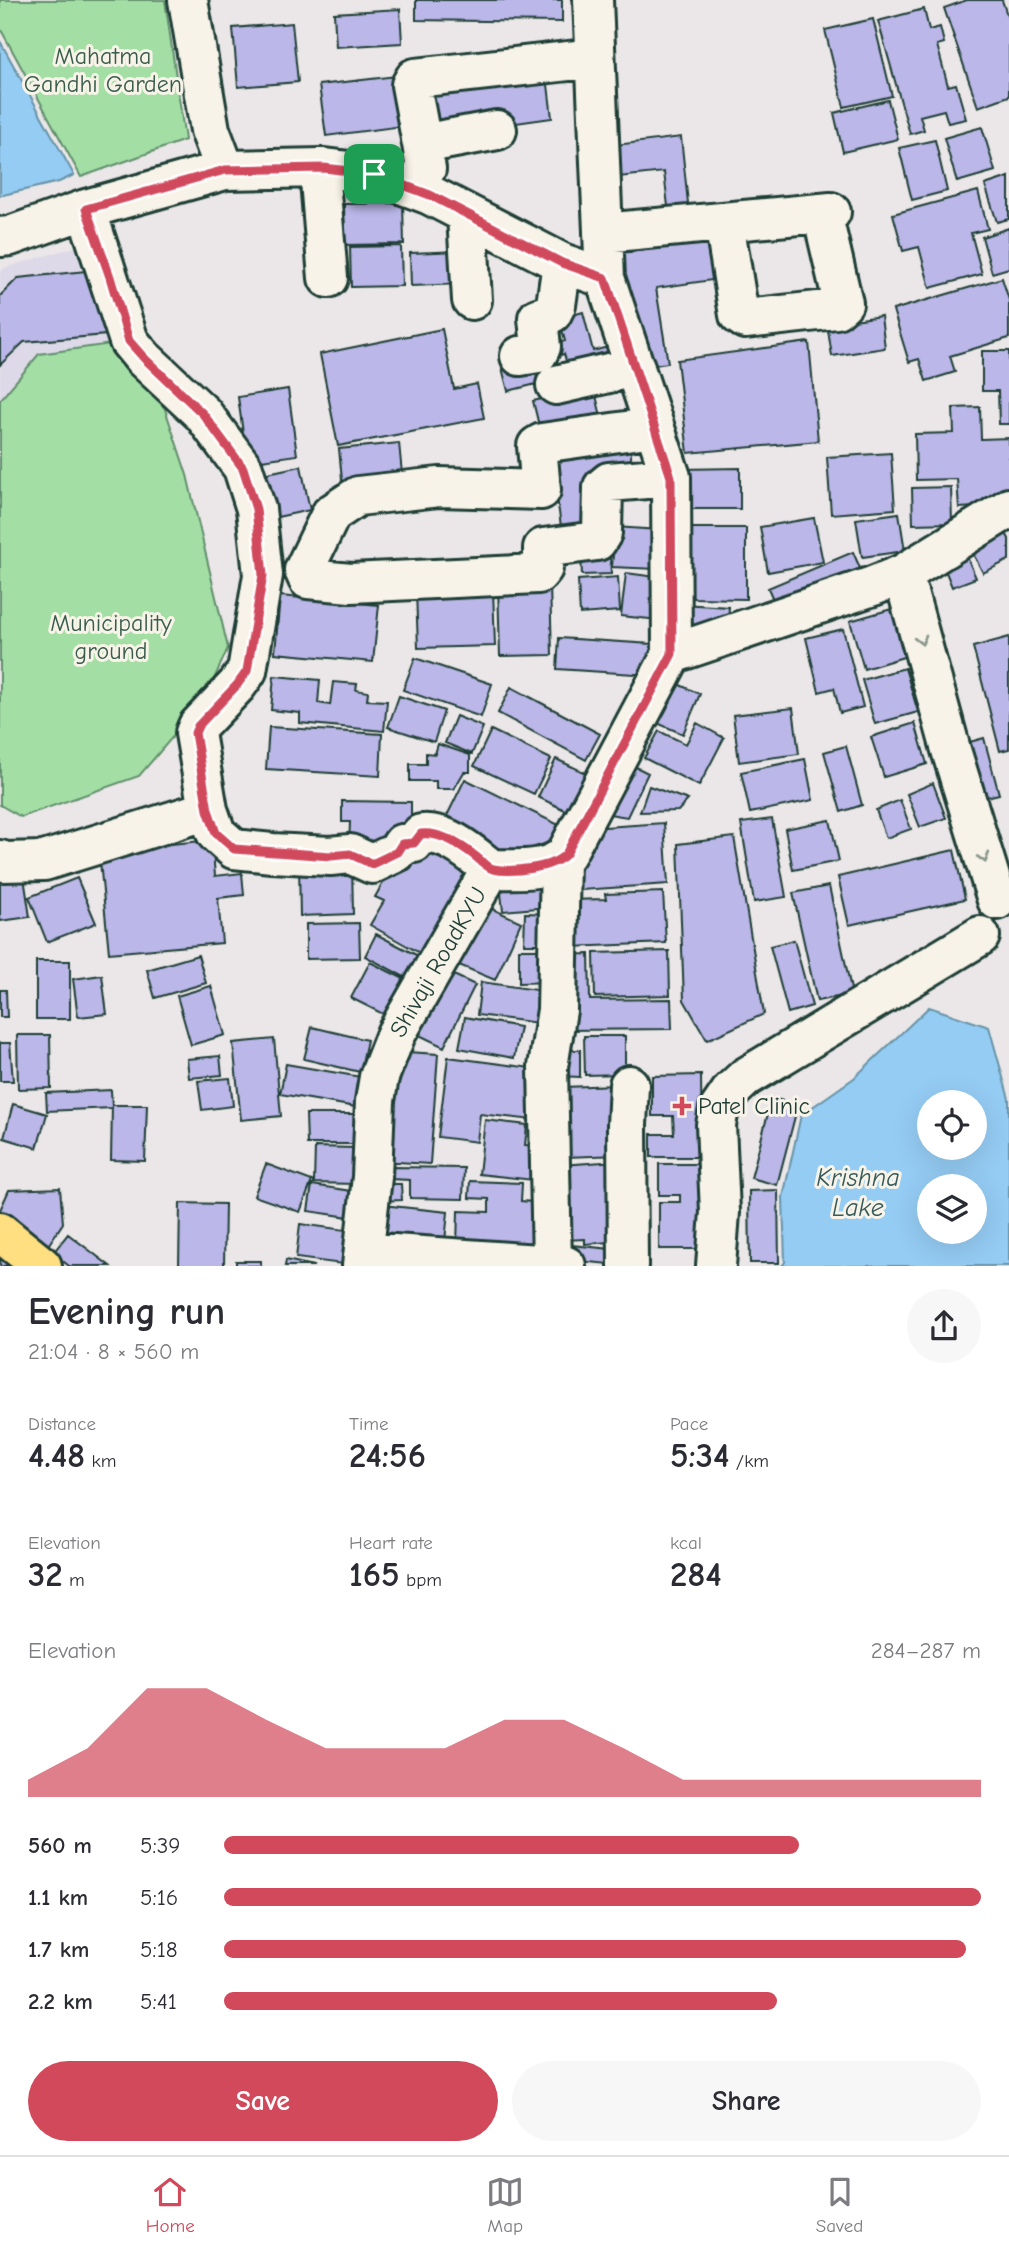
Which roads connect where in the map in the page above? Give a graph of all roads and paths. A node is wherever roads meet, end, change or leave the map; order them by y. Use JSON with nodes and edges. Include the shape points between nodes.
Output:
{"nodes":[{"id":1,"x":188,"y":0,"type":"edge"},
{"id":2,"x":593,"y":0,"type":"edge"},
{"id":3,"x":595,"y":58,"type":"junction"},
{"id":4,"x":498,"y":130,"type":"dead end"},
{"id":5,"x":422,"y":144,"type":"junction"},
{"id":6,"x":319,"y":168,"type":"junction"},
{"id":7,"x":225,"y":170,"type":"junction"},
{"id":8,"x":430,"y":195,"type":"junction"},
{"id":9,"x":86,"y":209,"type":"junction"},
{"id":10,"x":467,"y":216,"type":"junction"},
{"id":11,"x":724,"y":222,"type":"junction"},
{"id":12,"x":603,"y":233,"type":"junction"},
{"id":13,"x":0,"y":237,"type":"edge"},
{"id":14,"x":562,"y":263,"type":"junction"},
{"id":15,"x":328,"y":278,"type":"dead end"},
{"id":16,"x":605,"y":278,"type":"junction"},
{"id":17,"x":472,"y":300,"type":"dead end"},
{"id":18,"x":520,"y":356,"type":"dead end"},
{"id":19,"x":635,"y":367,"type":"junction"},
{"id":20,"x":556,"y":385,"type":"dead end"},
{"id":21,"x":654,"y":427,"type":"junction"},
{"id":22,"x":671,"y":477,"type":"junction"},
{"id":23,"x":541,"y":490,"type":"junction"},
{"id":24,"x":1009,"y":508,"type":"edge"},
{"id":25,"x":259,"y":536,"type":"junction"},
{"id":26,"x":543,"y":548,"type":"junction"},
{"id":27,"x":309,"y":560,"type":"junction"},
{"id":28,"x":903,"y":574,"type":"junction"},
{"id":29,"x":672,"y":654,"type":"junction"},
{"id":30,"x":208,"y":810,"type":"junction"},
{"id":31,"x":0,"y":860,"type":"edge"},
{"id":32,"x":560,"y":860,"type":"junction"},
{"id":33,"x":491,"y":869,"type":"junction"},
{"id":34,"x":1003,"y":900,"type":"edge"},
{"id":35,"x":999,"y":945,"type":"edge"},
{"id":36,"x":629,"y":1086,"type":"dead end"},
{"id":37,"x":0,"y":1232,"type":"edge"},
{"id":38,"x":363,"y":1259,"type":"edge"},
{"id":39,"x":550,"y":1265,"type":"edge"},
{"id":40,"x":42,"y":1266,"type":"edge"},
{"id":41,"x":628,"y":1266,"type":"edge"},
{"id":42,"x":716,"y":1266,"type":"edge"}],
"edges":[{"from":1,"to":7,"type":"street","via":[[210,130]]},
{"from":2,"to":3,"type":"street"},
{"from":3,"to":5,"type":"street","via":[[415,78],[411,85]]},
{"from":3,"to":12,"type":"street"},
{"from":4,"to":5,"type":"street"},
{"from":5,"to":8,"type":"street"},
{"from":6,"to":7,"type":"street"},
{"from":6,"to":8,"type":"street","via":[[374,174]]},
{"from":6,"to":15,"type":"street"},
{"from":7,"to":9,"type":"street"},
{"from":8,"to":10,"type":"street"},
{"from":9,"to":13,"type":"street"},
{"from":9,"to":25,"type":"street","via":[[129,341],[203,414],[243,468]]},
{"from":10,"to":14,"type":"street"},
{"from":10,"to":17,"type":"street"},
{"from":11,"to":11,"type":"street","via":[[826,212],[843,303],[836,309],[745,319],[739,314]]},
{"from":11,"to":12,"type":"street"},
{"from":12,"to":16,"type":"street"},
{"from":14,"to":16,"type":"street"},
{"from":14,"to":18,"type":"street","via":[[556,305],[552,313],[538,318],[538,354]]},
{"from":16,"to":19,"type":"street"},
{"from":19,"to":20,"type":"street"},
{"from":19,"to":21,"type":"street"},
{"from":21,"to":22,"type":"street"},
{"from":21,"to":23,"type":"street","via":[[542,443],[537,446]]},
{"from":22,"to":26,"type":"street","via":[[609,482],[603,487],[603,533],[597,541]]},
{"from":22,"to":29,"type":"street"},
{"from":23,"to":26,"type":"street"},
{"from":23,"to":27,"type":"street","via":[[439,487],[358,496],[331,514]]},
{"from":24,"to":28,"type":"street"},
{"from":25,"to":27,"type":"street"},
{"from":25,"to":30,"type":"street","via":[[263,575],[247,671],[195,733]]},
{"from":26,"to":27,"type":"street","via":[[538,574],[351,583],[308,579],[304,570]]},
{"from":28,"to":29,"type":"street"},
{"from":28,"to":34,"type":"street","one_way":true,"via":[[951,750]]},
{"from":29,"to":32,"type":"street"},
{"from":30,"to":31,"type":"street","via":[[44,861]]},
{"from":30,"to":33,"type":"street","via":[[216,833],[234,849],[350,854],[372,864],[397,852],[402,844],[414,843],[421,834],[431,833],[467,850]]},
{"from":32,"to":33,"type":"street","name":"Shivaji RoadKYU","via":[[527,869]]},
{"from":32,"to":39,"type":"street","via":[[557,1010],[548,1067]]},
{"from":33,"to":38,"type":"street","name":"Shivaji RoadKYU","via":[[396,1034],[379,1077]]},
{"from":34,"to":35,"type":"street","via":[[985,907],[977,922]]},
{"from":35,"to":42,"type":"street","via":[[746,1077],[732,1090],[719,1109],[716,1125],[720,1212]]},
{"from":36,"to":41,"type":"street"},
{"from":37,"to":40,"type":"main road"},
{"from":38,"to":39,"type":"street"}]}
